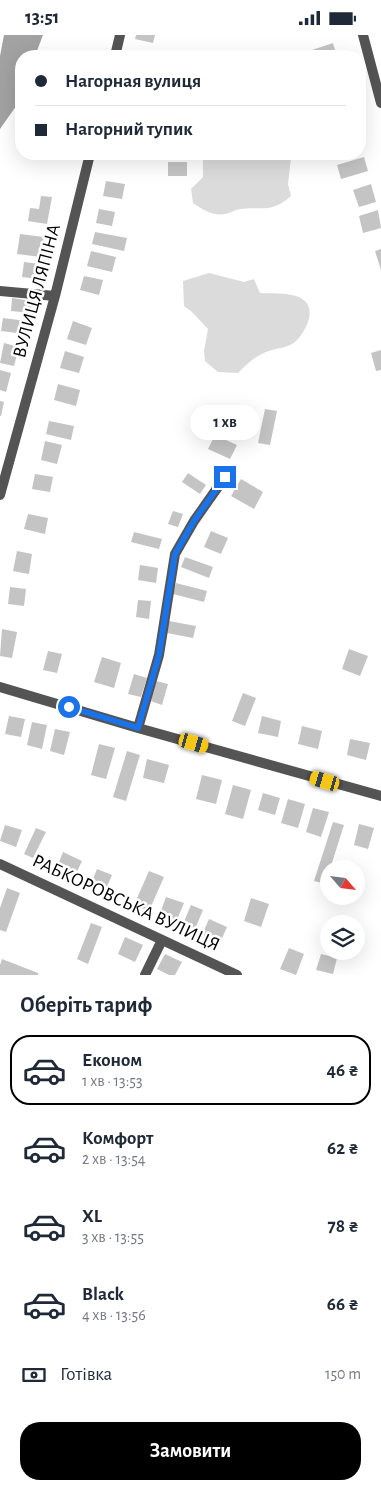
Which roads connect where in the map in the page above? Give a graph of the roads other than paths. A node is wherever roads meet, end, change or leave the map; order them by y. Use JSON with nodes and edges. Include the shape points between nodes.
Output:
{"nodes":[{"id":1,"x":120,"y":35,"type":"edge"},
{"id":2,"x":363,"y":35,"type":"edge"},
{"id":3,"x":116,"y":50,"type":"edge"},
{"id":4,"x":381,"y":103,"type":"edge"},
{"id":5,"x":89,"y":160,"type":"edge"},
{"id":6,"x":0,"y":291,"type":"edge"},
{"id":7,"x":55,"y":296,"type":"junction"},
{"id":8,"x":225,"y":477,"type":"dead end"},
{"id":9,"x":0,"y":495,"type":"edge"},
{"id":10,"x":0,"y":687,"type":"edge"},
{"id":11,"x":138,"y":728,"type":"junction"},
{"id":12,"x":381,"y":796,"type":"edge"},
{"id":13,"x":0,"y":864,"type":"edge"},
{"id":14,"x":162,"y":940,"type":"junction"},
{"id":15,"x":145,"y":975,"type":"edge"},
{"id":16,"x":237,"y":975,"type":"edge"}],
"edges":[{"from":1,"to":3,"type":"street"},
{"from":2,"to":4,"type":"street"},
{"from":5,"to":7,"type":"street","name":"ВУЛИЦЯ ЛЯПІНА"},
{"from":6,"to":7,"type":"street"},
{"from":7,"to":9,"type":"street","name":"ВУЛИЦЯ ЛЯПІНА"},
{"from":8,"to":11,"type":"street","via":[[175,554],[159,655]]},
{"from":10,"to":11,"type":"street"},
{"from":11,"to":12,"type":"street"},
{"from":13,"to":14,"type":"street","name":"РАБКОРОВСЬКА ВУЛИЦЯ"},
{"from":14,"to":15,"type":"street"},
{"from":14,"to":16,"type":"street","name":"РАБКОРОВСЬКА ВУЛИЦЯ"}]}
